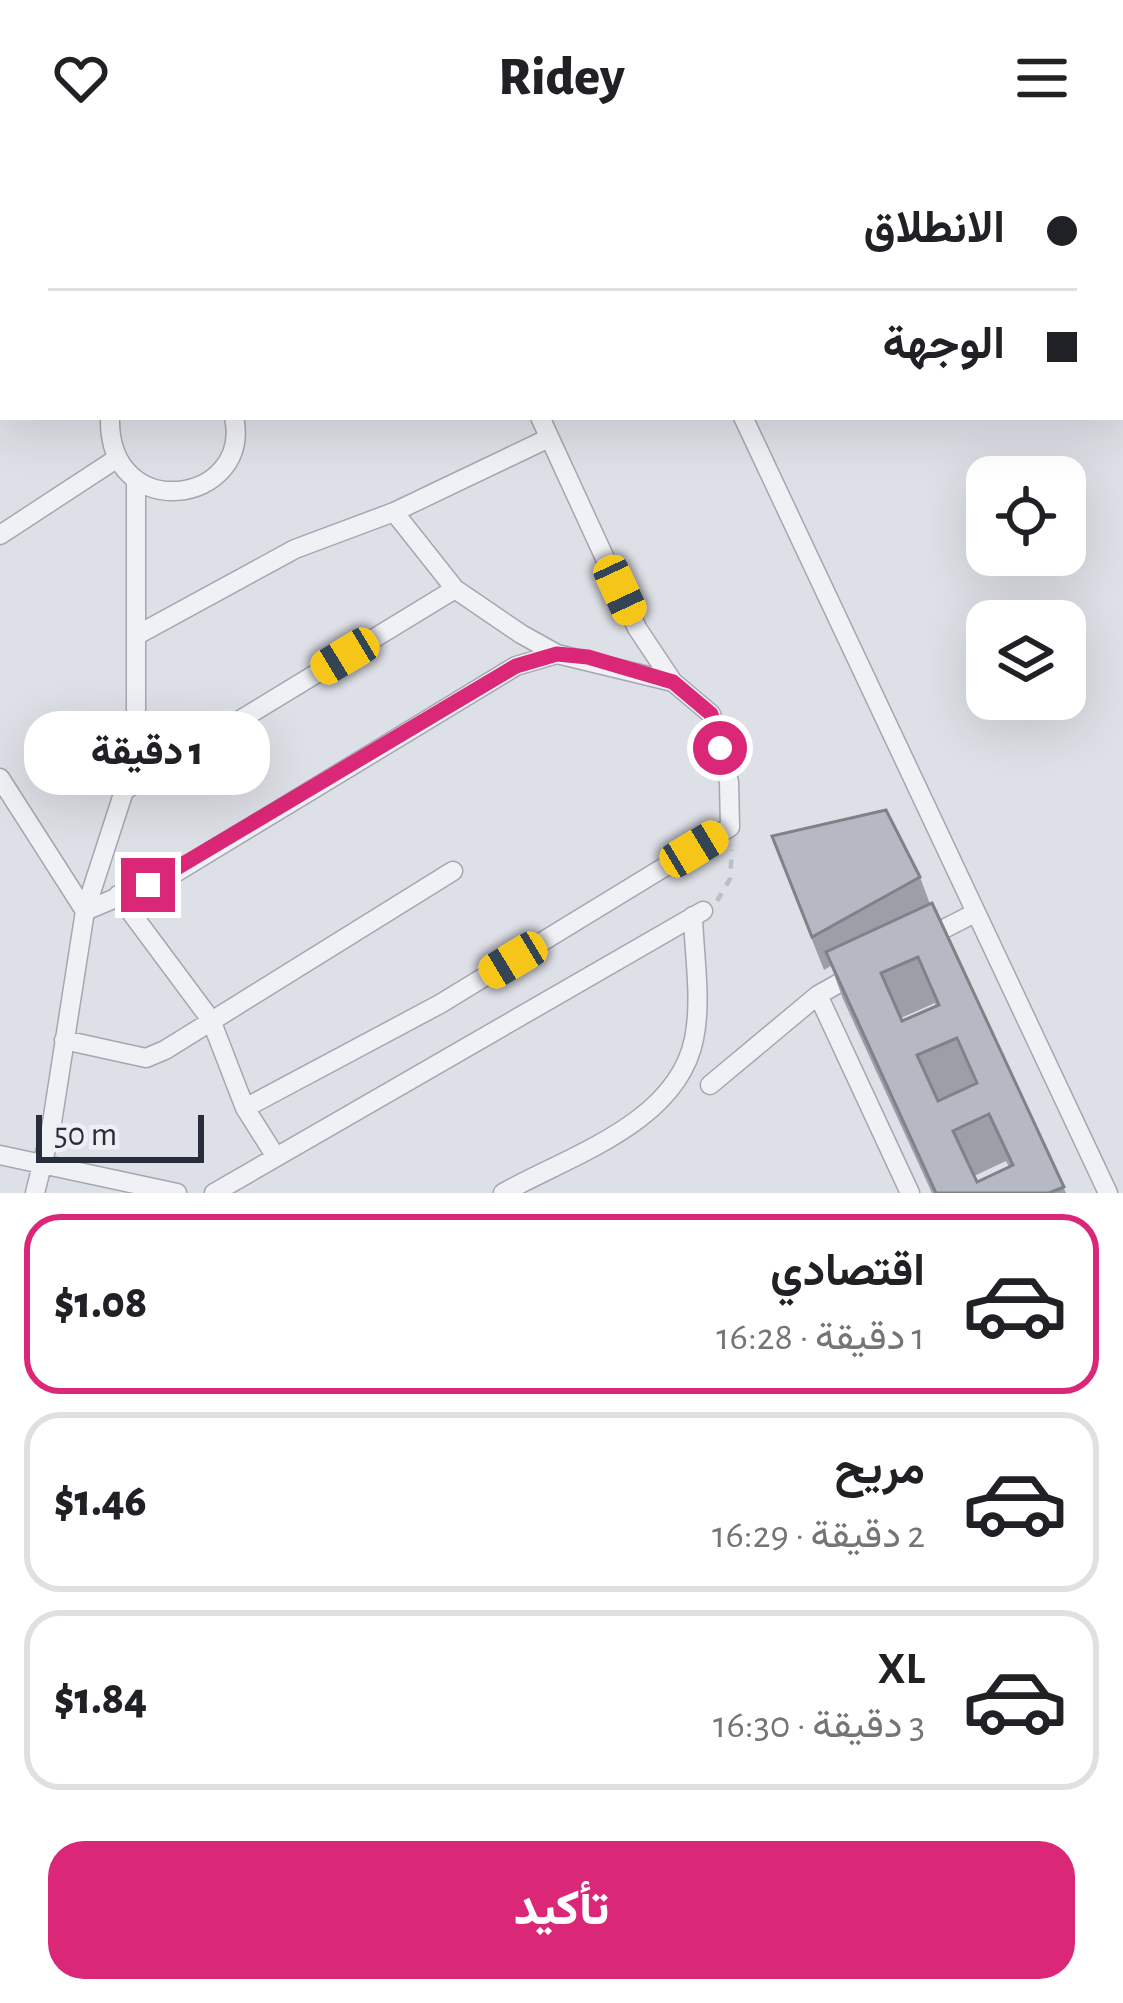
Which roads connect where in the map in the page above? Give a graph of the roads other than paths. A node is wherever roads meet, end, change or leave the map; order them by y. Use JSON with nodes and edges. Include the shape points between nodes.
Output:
{"nodes":[{"id":1,"x":110,"y":420,"type":"edge"},
{"id":2,"x":234,"y":420,"type":"edge"},
{"id":3,"x":541,"y":420,"type":"edge"},
{"id":4,"x":744,"y":420,"type":"edge"},
{"id":5,"x":549,"y":438,"type":"junction"},
{"id":6,"x":116,"y":459,"type":"junction"},
{"id":7,"x":136,"y":482,"type":"junction"},
{"id":8,"x":394,"y":512,"type":"junction"},
{"id":9,"x":0,"y":535,"type":"edge"},
{"id":10,"x":455,"y":590,"type":"junction"},
{"id":11,"x":139,"y":634,"type":"junction"},
{"id":12,"x":557,"y":654,"type":"junction"},
{"id":13,"x":673,"y":682,"type":"junction"},
{"id":14,"x":0,"y":778,"type":"edge"},
{"id":15,"x":124,"y":790,"type":"junction"},
{"id":16,"x":453,"y":871,"type":"dead end"},
{"id":17,"x":118,"y":895,"type":"junction"},
{"id":18,"x":85,"y":911,"type":"junction"},
{"id":19,"x":975,"y":913,"type":"junction"},
{"id":20,"x":907,"y":947,"type":"edge"},
{"id":21,"x":872,"y":965,"type":"edge"},
{"id":22,"x":818,"y":995,"type":"junction"},
{"id":23,"x":211,"y":1020,"type":"junction"},
{"id":24,"x":64,"y":1040,"type":"junction"},
{"id":25,"x":710,"y":1085,"type":"dead end"},
{"id":26,"x":245,"y":1108,"type":"junction"},
{"id":27,"x":0,"y":1155,"type":"edge"},
{"id":28,"x":276,"y":1157,"type":"junction"},
{"id":29,"x":40,"y":1163,"type":"junction"},
{"id":30,"x":35,"y":1193,"type":"edge"},
{"id":31,"x":177,"y":1193,"type":"edge"},
{"id":32,"x":214,"y":1193,"type":"edge"},
{"id":33,"x":503,"y":1193,"type":"edge"},
{"id":34,"x":910,"y":1193,"type":"edge"},
{"id":35,"x":1108,"y":1193,"type":"edge"}],
"edges":[{"from":1,"to":6,"type":"street"},
{"from":2,"to":7,"type":"street","via":[[234,446],[212,479],[174,493]]},
{"from":3,"to":5,"type":"street"},
{"from":4,"to":19,"type":"street"},
{"from":5,"to":8,"type":"street"},
{"from":5,"to":13,"type":"street","via":[[638,628]]},
{"from":6,"to":7,"type":"street"},
{"from":6,"to":9,"type":"street"},
{"from":7,"to":11,"type":"street"},
{"from":8,"to":10,"type":"street"},
{"from":8,"to":11,"type":"street","via":[[295,549]]},
{"from":10,"to":12,"type":"street"},
{"from":10,"to":15,"type":"street"},
{"from":11,"to":15,"type":"street","via":[[136,754]]},
{"from":12,"to":13,"type":"street"},
{"from":12,"to":17,"type":"street","via":[[516,666],[175,873]]},
{"from":13,"to":26,"type":"street","via":[[711,714],[729,782],[730,827],[440,1004]]},
{"from":14,"to":18,"type":"street"},
{"from":15,"to":18,"type":"street"},
{"from":16,"to":23,"type":"street"},
{"from":17,"to":18,"type":"street"},
{"from":17,"to":23,"type":"street"},
{"from":18,"to":24,"type":"street"},
{"from":19,"to":20,"type":"street"},
{"from":19,"to":35,"type":"street"},
{"from":21,"to":22,"type":"street"},
{"from":22,"to":25,"type":"street"},
{"from":22,"to":34,"type":"street"},
{"from":23,"to":24,"type":"street","via":[[146,1058]]},
{"from":23,"to":26,"type":"street"},
{"from":24,"to":29,"type":"street"},
{"from":26,"to":28,"type":"street"},
{"from":27,"to":29,"type":"street"},
{"from":28,"to":32,"type":"street"},
{"from":28,"to":33,"type":"street","via":[[698,914],[694,1039],[676,1088],[655,1109]]},
{"from":29,"to":30,"type":"street"},
{"from":29,"to":31,"type":"street"}]}
